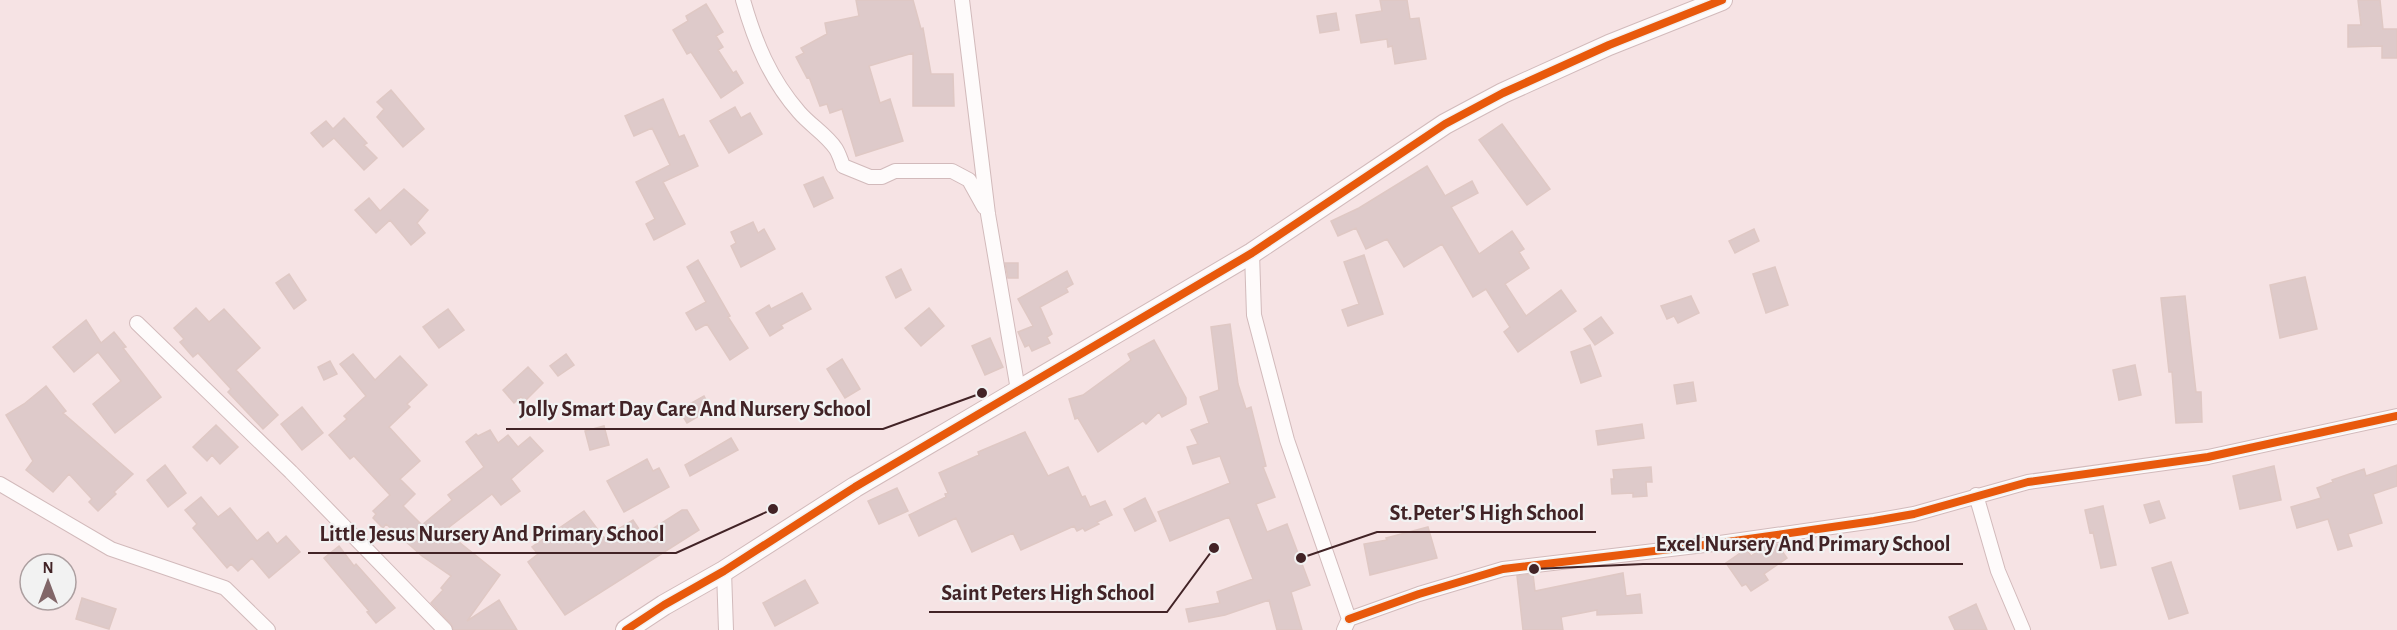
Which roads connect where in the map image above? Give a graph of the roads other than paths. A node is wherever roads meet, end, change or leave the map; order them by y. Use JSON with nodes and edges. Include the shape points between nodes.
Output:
{"nodes":[{"id":1,"x":744,"y":0,"type":"edge"},
{"id":2,"x":962,"y":0,"type":"edge"},
{"id":3,"x":1722,"y":0,"type":"edge"},
{"id":4,"x":988,"y":214,"type":"junction"},
{"id":5,"x":1252,"y":253,"type":"junction"},
{"id":6,"x":137,"y":323,"type":"dead end"},
{"id":7,"x":1018,"y":390,"type":"junction"},
{"id":8,"x":2397,"y":416,"type":"edge"},
{"id":9,"x":0,"y":484,"type":"edge"},
{"id":10,"x":1976,"y":495,"type":"junction"},
{"id":11,"x":724,"y":571,"type":"junction"},
{"id":12,"x":1346,"y":624,"type":"edge"},
{"id":13,"x":268,"y":630,"type":"edge"},
{"id":14,"x":445,"y":630,"type":"edge"},
{"id":15,"x":626,"y":630,"type":"edge"},
{"id":16,"x":726,"y":630,"type":"edge"},
{"id":17,"x":2023,"y":630,"type":"edge"}],
"edges":[{"from":1,"to":4,"type":"street","via":[[753,34],[780,88],[835,148],[843,166],[870,177],[895,171],[941,170],[960,174],[969,180]]},
{"from":2,"to":4,"type":"street"},
{"from":3,"to":5,"type":"street","via":[[1609,45],[1445,124]]},
{"from":4,"to":7,"type":"street"},
{"from":5,"to":7,"type":"street"},
{"from":5,"to":12,"type":"street","via":[[1254,315],[1287,440]]},
{"from":6,"to":14,"type":"street","via":[[291,472]]},
{"from":7,"to":11,"type":"street","via":[[855,486]]},
{"from":8,"to":10,"type":"street","via":[[2208,457],[2028,482]]},
{"from":9,"to":13,"type":"street","via":[[111,549],[225,588]]},
{"from":10,"to":12,"type":"street","via":[[1914,514],[1874,521],[1503,569],[1430,591]]},
{"from":10,"to":17,"type":"street","via":[[1998,571]]},
{"from":11,"to":15,"type":"street"},
{"from":11,"to":16,"type":"street"}]}
